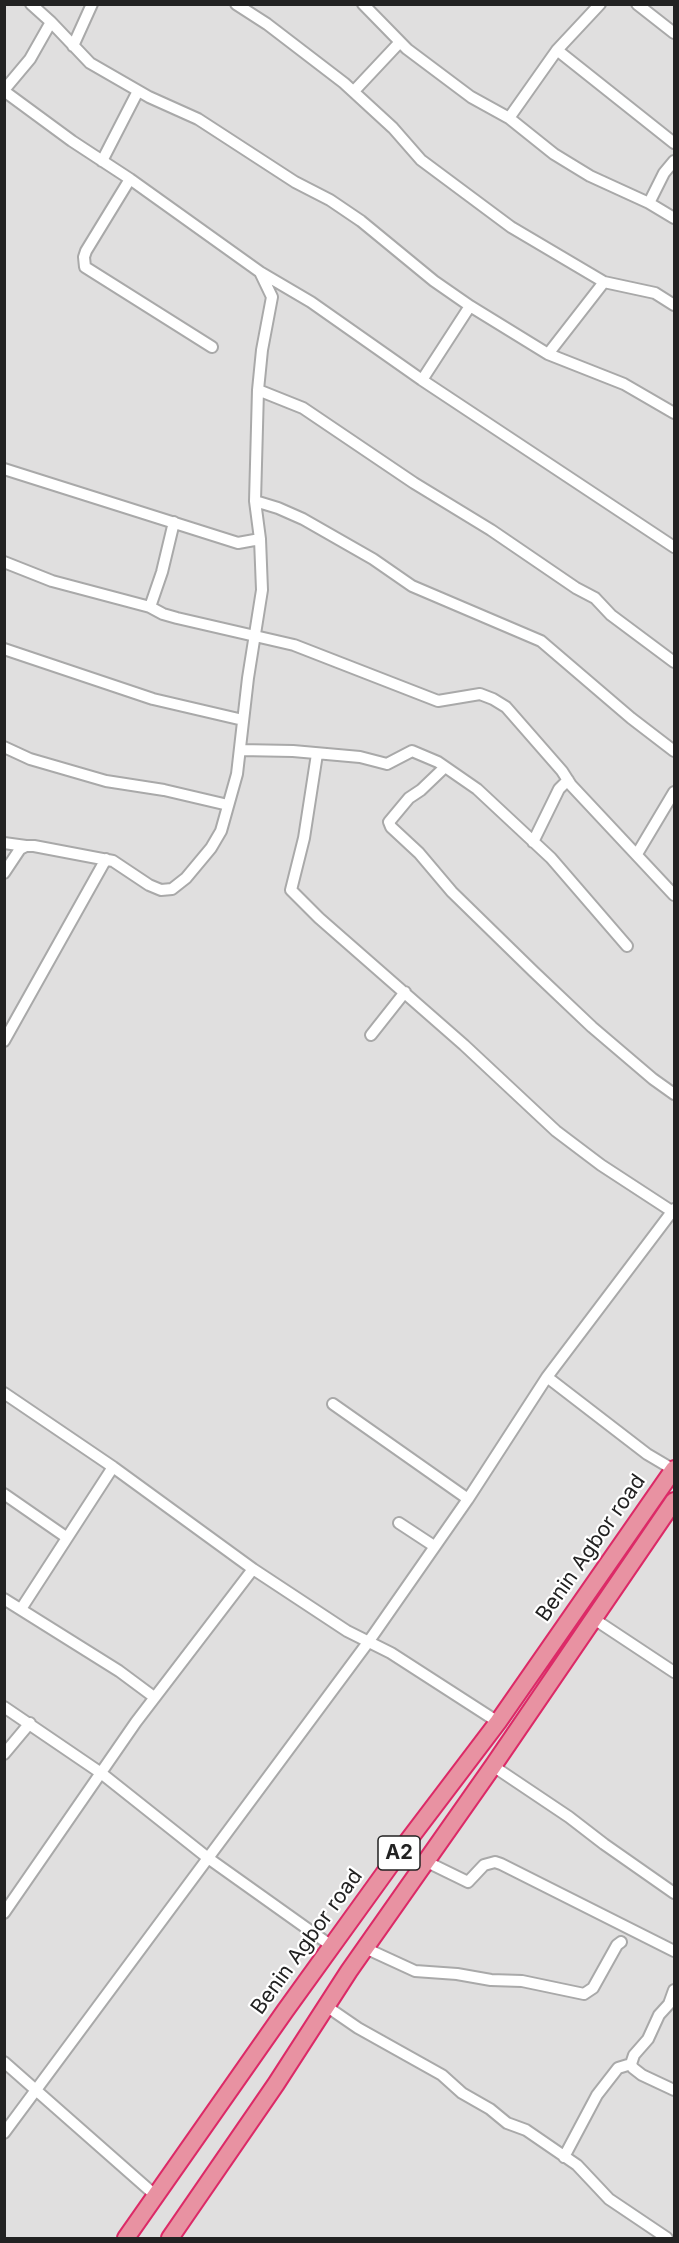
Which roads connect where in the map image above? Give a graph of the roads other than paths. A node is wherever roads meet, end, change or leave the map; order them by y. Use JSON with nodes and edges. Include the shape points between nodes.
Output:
{"nodes":[{"id":1,"x":31,"y":4,"type":"edge"},
{"id":2,"x":92,"y":4,"type":"edge"},
{"id":3,"x":236,"y":4,"type":"edge"},
{"id":4,"x":363,"y":4,"type":"edge"},
{"id":5,"x":600,"y":4,"type":"edge"},
{"id":6,"x":637,"y":4,"type":"edge"},
{"id":7,"x":51,"y":22,"type":"junction"},
{"id":8,"x":675,"y":33,"type":"edge"},
{"id":9,"x":400,"y":42,"type":"junction"},
{"id":10,"x":73,"y":46,"type":"junction"},
{"id":11,"x":556,"y":50,"type":"junction"},
{"id":12,"x":4,"y":90,"type":"edge"},
{"id":13,"x":138,"y":91,"type":"junction"},
{"id":14,"x":354,"y":91,"type":"junction"},
{"id":15,"x":508,"y":118,"type":"junction"},
{"id":16,"x":675,"y":143,"type":"edge"},
{"id":17,"x":102,"y":161,"type":"junction"},
{"id":18,"x":675,"y":161,"type":"edge"},
{"id":19,"x":130,"y":179,"type":"junction"},
{"id":20,"x":649,"y":203,"type":"junction"},
{"id":21,"x":675,"y":218,"type":"edge"},
{"id":22,"x":260,"y":272,"type":"junction"},
{"id":23,"x":604,"y":282,"type":"junction"},
{"id":24,"x":286,"y":287,"type":"junction"},
{"id":25,"x":272,"y":297,"type":"junction"},
{"id":26,"x":675,"y":305,"type":"edge"},
{"id":27,"x":470,"y":306,"type":"junction"},
{"id":28,"x":212,"y":347,"type":"dead end"},
{"id":29,"x":548,"y":354,"type":"junction"},
{"id":30,"x":422,"y":380,"type":"junction"},
{"id":31,"x":258,"y":390,"type":"junction"},
{"id":32,"x":675,"y":413,"type":"edge"},
{"id":33,"x":4,"y":469,"type":"edge"},
{"id":34,"x":255,"y":501,"type":"junction"},
{"id":35,"x":174,"y":522,"type":"junction"},
{"id":36,"x":260,"y":539,"type":"junction"},
{"id":37,"x":675,"y":547,"type":"edge"},
{"id":38,"x":4,"y":562,"type":"edge"},
{"id":39,"x":150,"y":607,"type":"junction"},
{"id":40,"x":255,"y":637,"type":"junction"},
{"id":41,"x":4,"y":649,"type":"edge"},
{"id":42,"x":675,"y":662,"type":"edge"},
{"id":43,"x":243,"y":720,"type":"junction"},
{"id":44,"x":4,"y":747,"type":"edge"},
{"id":45,"x":240,"y":750,"type":"junction"},
{"id":46,"x":675,"y":751,"type":"edge"},
{"id":47,"x":317,"y":754,"type":"junction"},
{"id":48,"x":445,"y":767,"type":"junction"},
{"id":49,"x":568,"y":780,"type":"junction"},
{"id":50,"x":675,"y":792,"type":"edge"},
{"id":51,"x":228,"y":804,"type":"junction"},
{"id":52,"x":533,"y":842,"type":"junction"},
{"id":53,"x":4,"y":843,"type":"edge"},
{"id":54,"x":26,"y":846,"type":"junction"},
{"id":55,"x":637,"y":854,"type":"junction"},
{"id":56,"x":106,"y":859,"type":"junction"},
{"id":57,"x":4,"y":873,"type":"edge"},
{"id":58,"x":675,"y":895,"type":"edge"},
{"id":59,"x":627,"y":946,"type":"dead end"},
{"id":60,"x":405,"y":992,"type":"junction"},
{"id":61,"x":371,"y":1035,"type":"dead end"},
{"id":62,"x":4,"y":1041,"type":"edge"},
{"id":63,"x":675,"y":1094,"type":"edge"},
{"id":64,"x":674,"y":1211,"type":"edge"},
{"id":65,"x":547,"y":1377,"type":"junction"},
{"id":66,"x":4,"y":1393,"type":"edge"},
{"id":67,"x":333,"y":1404,"type":"dead end"},
{"id":68,"x":113,"y":1467,"type":"junction"},
{"id":69,"x":674,"y":1469,"type":"edge"},
{"id":70,"x":4,"y":1494,"type":"edge"},
{"id":71,"x":468,"y":1499,"type":"junction"},
{"id":72,"x":675,"y":1501,"type":"edge"},
{"id":73,"x":399,"y":1523,"type":"dead end"},
{"id":74,"x":66,"y":1537,"type":"junction"},
{"id":75,"x":434,"y":1546,"type":"junction"},
{"id":76,"x":253,"y":1569,"type":"junction"},
{"id":77,"x":4,"y":1599,"type":"edge"},
{"id":78,"x":21,"y":1609,"type":"junction"},
{"id":79,"x":594,"y":1619,"type":"junction"},
{"id":80,"x":369,"y":1641,"type":"junction"},
{"id":81,"x":675,"y":1672,"type":"edge"},
{"id":82,"x":154,"y":1697,"type":"junction"},
{"id":83,"x":4,"y":1707,"type":"edge"},
{"id":84,"x":498,"y":1722,"type":"junction"},
{"id":85,"x":30,"y":1723,"type":"junction"},
{"id":86,"x":4,"y":1754,"type":"edge"},
{"id":87,"x":493,"y":1766,"type":"junction"},
{"id":88,"x":101,"y":1773,"type":"junction"},
{"id":89,"x":208,"y":1858,"type":"junction"},
{"id":90,"x":425,"y":1861,"type":"junction"},
{"id":91,"x":675,"y":1893,"type":"edge"},
{"id":92,"x":4,"y":1913,"type":"edge"},
{"id":93,"x":621,"y":1942,"type":"dead end"},
{"id":94,"x":333,"y":1947,"type":"junction"},
{"id":95,"x":365,"y":1948,"type":"junction"},
{"id":96,"x":675,"y":1951,"type":"edge"},
{"id":97,"x":675,"y":1990,"type":"edge"},
{"id":98,"x":326,"y":2006,"type":"junction"},
{"id":99,"x":664,"y":2010,"type":"junction"},
{"id":100,"x":675,"y":2016,"type":"edge"},
{"id":101,"x":4,"y":2062,"type":"edge"},
{"id":102,"x":632,"y":2064,"type":"junction"},
{"id":103,"x":675,"y":2090,"type":"edge"},
{"id":104,"x":36,"y":2092,"type":"junction"},
{"id":105,"x":4,"y":2133,"type":"edge"},
{"id":106,"x":564,"y":2157,"type":"junction"},
{"id":107,"x":154,"y":2195,"type":"junction"},
{"id":108,"x":126,"y":2238,"type":"edge"},
{"id":109,"x":170,"y":2238,"type":"edge"},
{"id":110,"x":667,"y":2238,"type":"edge"}],
"edges":[{"from":1,"to":7,"type":"street"},
{"from":2,"to":10,"type":"street"},
{"from":3,"to":14,"type":"street"},
{"from":4,"to":9,"type":"street"},
{"from":5,"to":11,"type":"street"},
{"from":6,"to":8,"type":"street"},
{"from":7,"to":10,"type":"street"},
{"from":7,"to":12,"type":"street","via":[[30,59]]},
{"from":9,"to":14,"type":"street"},
{"from":9,"to":15,"type":"street","via":[[471,97]]},
{"from":10,"to":13,"type":"street","via":[[90,63]]},
{"from":11,"to":15,"type":"street"},
{"from":11,"to":16,"type":"street"},
{"from":12,"to":17,"type":"street"},
{"from":13,"to":17,"type":"street"},
{"from":13,"to":27,"type":"street","via":[[198,119],[330,200]]},
{"from":14,"to":23,"type":"street","via":[[421,160],[467,196],[526,237]]},
{"from":15,"to":20,"type":"street","via":[[581,171]]},
{"from":17,"to":19,"type":"street"},
{"from":18,"to":20,"type":"street","via":[[663,173]]},
{"from":19,"to":22,"type":"street"},
{"from":19,"to":28,"type":"street","via":[[86,251],[85,267]]},
{"from":20,"to":21,"type":"street"},
{"from":22,"to":24,"type":"street"},
{"from":22,"to":25,"type":"street"},
{"from":23,"to":26,"type":"street","via":[[655,293]]},
{"from":23,"to":29,"type":"street"},
{"from":24,"to":25,"type":"street"},
{"from":24,"to":30,"type":"street"},
{"from":25,"to":31,"type":"street"},
{"from":27,"to":29,"type":"street"},
{"from":27,"to":30,"type":"street"},
{"from":29,"to":32,"type":"street","via":[[624,384]]},
{"from":30,"to":37,"type":"street"},
{"from":31,"to":34,"type":"street"},
{"from":31,"to":42,"type":"street","via":[[303,408],[491,530],[595,598],[611,615]]},
{"from":33,"to":35,"type":"street"},
{"from":34,"to":36,"type":"street"},
{"from":34,"to":46,"type":"street","via":[[303,519],[412,586],[541,641]]},
{"from":35,"to":36,"type":"street","via":[[238,543]]},
{"from":35,"to":39,"type":"street"},
{"from":36,"to":40,"type":"street","via":[[262,590]]},
{"from":38,"to":39,"type":"street","via":[[52,581]]},
{"from":39,"to":40,"type":"street","via":[[163,614]]},
{"from":40,"to":43,"type":"street"},
{"from":40,"to":49,"type":"street","via":[[294,645],[438,700],[480,694],[493,699],[506,706]]},
{"from":41,"to":43,"type":"street","via":[[153,699]]},
{"from":43,"to":45,"type":"street"},
{"from":44,"to":51,"type":"street","via":[[30,759],[106,781]]},
{"from":45,"to":47,"type":"street"},
{"from":45,"to":51,"type":"street"},
{"from":47,"to":48,"type":"street","via":[[360,757],[387,764],[412,751]]},
{"from":47,"to":60,"type":"street","via":[[304,838],[291,890]]},
{"from":48,"to":52,"type":"street","via":[[477,789]]},
{"from":48,"to":63,"type":"street","via":[[410,798],[389,822],[391,827],[542,980],[592,1027]]},
{"from":49,"to":52,"type":"street","via":[[559,789]]},
{"from":49,"to":55,"type":"street"},
{"from":50,"to":55,"type":"street"},
{"from":51,"to":56,"type":"street","via":[[221,831],[211,848],[172,890],[149,885]]},
{"from":52,"to":59,"type":"street"},
{"from":53,"to":54,"type":"street"},
{"from":54,"to":56,"type":"street"},
{"from":54,"to":57,"type":"street"},
{"from":55,"to":58,"type":"street"},
{"from":56,"to":62,"type":"street"},
{"from":60,"to":61,"type":"street"},
{"from":60,"to":64,"type":"street","via":[[556,1131]]},
{"from":64,"to":65,"type":"street"},
{"from":65,"to":69,"type":"street","via":[[647,1454]]},
{"from":65,"to":71,"type":"street"},
{"from":66,"to":68,"type":"street"},
{"from":67,"to":71,"type":"street"},
{"from":68,"to":74,"type":"street"},
{"from":68,"to":76,"type":"street"},
{"from":69,"to":84,"type":"highway","name":"Benin Agbor road","number":"A2"},
{"from":70,"to":74,"type":"street"},
{"from":71,"to":75,"type":"street"},
{"from":72,"to":79,"type":"highway","name":"Benin Agbor road","number":"A2"},
{"from":73,"to":75,"type":"street"},
{"from":74,"to":78,"type":"street"},
{"from":75,"to":80,"type":"street"},
{"from":76,"to":80,"type":"street","via":[[346,1631]]},
{"from":76,"to":82,"type":"street"},
{"from":77,"to":78,"type":"street"},
{"from":78,"to":82,"type":"street"},
{"from":79,"to":81,"type":"street"},
{"from":79,"to":87,"type":"highway","name":"Benin Agbor road","number":"A2"},
{"from":80,"to":84,"type":"street"},
{"from":80,"to":89,"type":"street"},
{"from":82,"to":88,"type":"street"},
{"from":83,"to":85,"type":"street"},
{"from":84,"to":94,"type":"highway","name":"Benin Agbor road","number":"A2"},
{"from":85,"to":86,"type":"street"},
{"from":85,"to":88,"type":"street"},
{"from":87,"to":90,"type":"highway","name":"Benin Agbor road","number":"A2"},
{"from":87,"to":91,"type":"street"},
{"from":88,"to":89,"type":"street"},
{"from":88,"to":92,"type":"street"},
{"from":89,"to":94,"type":"street"},
{"from":89,"to":104,"type":"street"},
{"from":90,"to":95,"type":"highway","name":"Benin Agbor road","number":"A2"},
{"from":90,"to":96,"type":"street","via":[[468,1882],[484,1865],[501,1864]]},
{"from":93,"to":95,"type":"street","via":[[593,1988],[584,1994],[522,1981],[415,1971]]},
{"from":94,"to":107,"type":"highway","name":"Benin Agbor road","number":"A2"},
{"from":95,"to":98,"type":"highway","name":"Benin Agbor road","number":"A2"},
{"from":97,"to":99,"type":"street"},
{"from":98,"to":106,"type":"street","via":[[441,2075],[462,2093]]},
{"from":98,"to":109,"type":"highway","name":"Benin Agbor road","number":"A2"},
{"from":99,"to":100,"type":"street"},
{"from":99,"to":102,"type":"street"},
{"from":101,"to":104,"type":"street"},
{"from":102,"to":103,"type":"street","via":[[642,2075]]},
{"from":102,"to":106,"type":"street","via":[[618,2068],[597,2095]]},
{"from":104,"to":105,"type":"street"},
{"from":104,"to":107,"type":"street"},
{"from":106,"to":110,"type":"street","via":[[577,2165],[609,2199]]},
{"from":107,"to":108,"type":"highway","name":"Benin Agbor road","number":"A2"}]}
